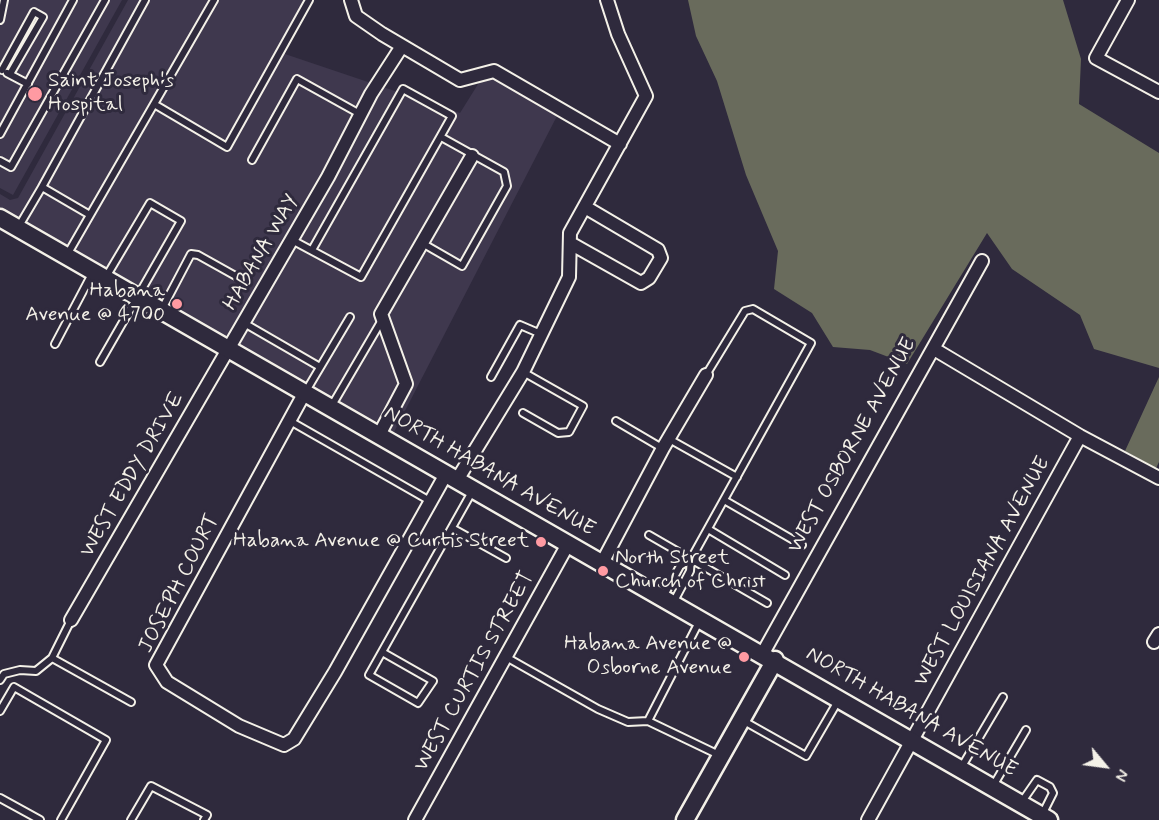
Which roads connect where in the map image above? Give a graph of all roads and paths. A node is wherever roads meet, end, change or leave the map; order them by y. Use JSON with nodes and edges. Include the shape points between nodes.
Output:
{"nodes":[{"id":1,"x":3,"y":0,"type":"edge"},
{"id":2,"x":105,"y":0,"type":"edge"},
{"id":3,"x":145,"y":0,"type":"edge"},
{"id":4,"x":213,"y":0,"type":"edge"},
{"id":5,"x":309,"y":0,"type":"edge"},
{"id":6,"x":351,"y":0,"type":"edge"},
{"id":7,"x":607,"y":0,"type":"edge"},
{"id":8,"x":1128,"y":0,"type":"edge"},
{"id":9,"x":71,"y":2,"type":"edge"},
{"id":10,"x":0,"y":20,"type":"edge"},
{"id":11,"x":402,"y":46,"type":"junction"},
{"id":12,"x":1,"y":69,"type":"edge"},
{"id":13,"x":10,"y":74,"type":"junction"},
{"id":14,"x":28,"y":84,"type":"junction"},
{"id":15,"x":1159,"y":92,"type":"edge"},
{"id":16,"x":154,"y":104,"type":"junction"},
{"id":17,"x":360,"y":114,"type":"junction"},
{"id":18,"x":0,"y":134,"type":"edge"},
{"id":19,"x":441,"y":136,"type":"junction"},
{"id":20,"x":620,"y":144,"type":"junction"},
{"id":21,"x":472,"y":156,"type":"junction"},
{"id":22,"x":252,"y":160,"type":"dead end"},
{"id":23,"x":0,"y":161,"type":"edge"},
{"id":24,"x":42,"y":187,"type":"junction"},
{"id":25,"x":585,"y":207,"type":"junction"},
{"id":26,"x":90,"y":214,"type":"junction"},
{"id":27,"x":0,"y":218,"type":"edge"},
{"id":28,"x":17,"y":228,"type":"junction"},
{"id":29,"x":292,"y":240,"type":"junction"},
{"id":30,"x":422,"y":243,"type":"junction"},
{"id":31,"x":570,"y":243,"type":"junction"},
{"id":32,"x":312,"y":250,"type":"junction"},
{"id":33,"x":67,"y":256,"type":"junction"},
{"id":34,"x":982,"y":261,"type":"dead end"},
{"id":35,"x":100,"y":274,"type":"junction"},
{"id":36,"x":241,"y":279,"type":"dead end"},
{"id":37,"x":138,"y":296,"type":"junction"},
{"id":38,"x":162,"y":310,"type":"junction"},
{"id":39,"x":350,"y":317,"type":"dead end"},
{"id":40,"x":383,"y":318,"type":"junction"},
{"id":41,"x":244,"y":323,"type":"junction"},
{"id":42,"x":542,"y":334,"type":"junction"},
{"id":43,"x":55,"y":344,"type":"dead end"},
{"id":44,"x":934,"y":348,"type":"junction"},
{"id":45,"x":229,"y":349,"type":"junction"},
{"id":46,"x":100,"y":362,"type":"dead end"},
{"id":47,"x":320,"y":367,"type":"junction"},
{"id":48,"x":522,"y":372,"type":"junction"},
{"id":49,"x":706,"y":375,"type":"joint"},
{"id":50,"x":491,"y":377,"type":"dead end"},
{"id":51,"x":305,"y":392,"type":"junction"},
{"id":52,"x":331,"y":408,"type":"junction"},
{"id":53,"x":523,"y":413,"type":"dead end"},
{"id":54,"x":289,"y":421,"type":"junction"},
{"id":55,"x":616,"y":422,"type":"dead end"},
{"id":56,"x":379,"y":435,"type":"junction"},
{"id":57,"x":1080,"y":436,"type":"junction"},
{"id":58,"x":666,"y":444,"type":"junction"},
{"id":59,"x":451,"y":477,"type":"junction"},
{"id":60,"x":737,"y":477,"type":"junction"},
{"id":61,"x":1159,"y":478,"type":"edge"},
{"id":62,"x":473,"y":489,"type":"junction"},
{"id":63,"x":724,"y":500,"type":"junction"},
{"id":64,"x":430,"y":501,"type":"junction"},
{"id":65,"x":452,"y":528,"type":"junction"},
{"id":66,"x":708,"y":529,"type":"junction"},
{"id":67,"x":649,"y":535,"type":"dead end"},
{"id":68,"x":568,"y":544,"type":"junction"},
{"id":69,"x":802,"y":545,"type":"dead end"},
{"id":70,"x":506,"y":558,"type":"dead end"},
{"id":71,"x":691,"y":559,"type":"junction"},
{"id":72,"x":602,"y":563,"type":"junction"},
{"id":73,"x":785,"y":574,"type":"dead end"},
{"id":74,"x":668,"y":600,"type":"junction"},
{"id":75,"x":767,"y":603,"type":"dead end"},
{"id":76,"x":701,"y":619,"type":"junction"},
{"id":77,"x":71,"y":620,"type":"joint"},
{"id":78,"x":382,"y":652,"type":"junction"},
{"id":79,"x":506,"y":657,"type":"junction"},
{"id":80,"x":769,"y":657,"type":"junction"},
{"id":81,"x":52,"y":658,"type":"junction"},
{"id":82,"x":0,"y":680,"type":"edge"},
{"id":83,"x":1003,"y":697,"type":"dead end"},
{"id":84,"x":840,"y":698,"type":"junction"},
{"id":85,"x":131,"y":702,"type":"dead end"},
{"id":86,"x":0,"y":711,"type":"edge"},
{"id":87,"x":741,"y":720,"type":"junction"},
{"id":88,"x":648,"y":721,"type":"junction"},
{"id":89,"x":1026,"y":730,"type":"dead end"},
{"id":90,"x":914,"y":740,"type":"junction"},
{"id":91,"x":721,"y":756,"type":"junction"},
{"id":92,"x":961,"y":768,"type":"junction"},
{"id":93,"x":992,"y":787,"type":"junction"},
{"id":94,"x":0,"y":798,"type":"edge"},
{"id":95,"x":1021,"y":803,"type":"junction"},
{"id":96,"x":1045,"y":818,"type":"edge"},
{"id":97,"x":40,"y":820,"type":"edge"},
{"id":98,"x":61,"y":820,"type":"edge"},
{"id":99,"x":131,"y":820,"type":"edge"},
{"id":100,"x":204,"y":820,"type":"edge"},
{"id":101,"x":415,"y":820,"type":"edge"},
{"id":102,"x":685,"y":820,"type":"edge"},
{"id":103,"x":868,"y":820,"type":"edge"}],
"edges":[{"from":1,"to":10,"type":"lane"},
{"from":2,"to":23,"type":"lane","via":[[11,167]]},
{"from":3,"to":24,"type":"lane"},
{"from":4,"to":16,"type":"lane"},
{"from":5,"to":16,"type":"lane","via":[[227,147]]},
{"from":6,"to":11,"type":"street","via":[[356,16]]},
{"from":7,"to":20,"type":"street","name":"JOSEPH COURT","via":[[646,96]]},
{"from":8,"to":15,"type":"street","via":[[1096,58]]},
{"from":9,"to":14,"type":"lane"},
{"from":11,"to":17,"type":"street","name":"HABANA WAY"},
{"from":11,"to":20,"type":"street","via":[[460,80],[494,71]]},
{"from":12,"to":13,"type":"lane"},
{"from":12,"to":13,"type":"lane","via":[[34,12],[43,17]]},
{"from":13,"to":14,"type":"lane"},
{"from":14,"to":18,"type":"lane"},
{"from":16,"to":26,"type":"lane"},
{"from":17,"to":22,"type":"lane","via":[[297,79]]},
{"from":17,"to":29,"type":"street","name":"HABANA WAY"},
{"from":19,"to":21,"type":"lane"},
{"from":19,"to":32,"type":"lane","via":[[362,277]]},
{"from":19,"to":32,"type":"lane","via":[[452,116],[402,89]]},
{"from":20,"to":25,"type":"street","name":"JOSEPH COURT"},
{"from":21,"to":30,"type":"street"},
{"from":21,"to":30,"type":"lane","via":[[504,172],[507,186],[462,266]]},
{"from":24,"to":26,"type":"lane"},
{"from":24,"to":28,"type":"lane"},
{"from":25,"to":31,"type":"street","name":"JOSEPH COURT","via":[[570,233]]},
{"from":25,"to":31,"type":"street","via":[[658,250],[661,258],[649,278],[641,283]]},
{"from":26,"to":33,"type":"lane"},
{"from":27,"to":28,"type":"street","name":"NORTH HABANA AVENUE"},
{"from":28,"to":33,"type":"street","name":"NORTH HABANA AVENUE"},
{"from":29,"to":32,"type":"lane"},
{"from":29,"to":41,"type":"street","name":"HABANA WAY"},
{"from":30,"to":40,"type":"street","via":[[381,314]]},
{"from":31,"to":42,"type":"street","name":"JOSEPH COURT","via":[[569,277]]},
{"from":33,"to":35,"type":"street","name":"NORTH HABANA AVENUE"},
{"from":34,"to":44,"type":"street","name":"WEST OSBORNE AVENUE"},
{"from":35,"to":37,"type":"street","name":"NORTH HABANA AVENUE"},
{"from":35,"to":37,"type":"lane","via":[[150,203],[182,221]]},
{"from":35,"to":43,"type":"lane"},
{"from":36,"to":38,"type":"lane","via":[[191,254]]},
{"from":37,"to":38,"type":"street","name":"NORTH HABANA AVENUE"},
{"from":37,"to":46,"type":"lane"},
{"from":38,"to":45,"type":"street","name":"NORTH HABANA AVENUE"},
{"from":39,"to":47,"type":"lane"},
{"from":40,"to":52,"type":"lane"},
{"from":40,"to":56,"type":"street","via":[[406,384]]},
{"from":41,"to":45,"type":"street","name":"HABANA WAY"},
{"from":41,"to":47,"type":"lane"},
{"from":42,"to":48,"type":"street","name":"JOSEPH COURT"},
{"from":42,"to":50,"type":"lane","via":[[520,325]]},
{"from":44,"to":57,"type":"street"},
{"from":44,"to":80,"type":"street","name":"WEST OSBORNE AVENUE"},
{"from":45,"to":51,"type":"street","name":"NORTH HABANA AVENUE"},
{"from":45,"to":77,"type":"street","name":"WEST EDDY DRIVE"},
{"from":47,"to":51,"type":"lane"},
{"from":48,"to":53,"type":"lane","via":[[583,406],[569,432],[558,433]]},
{"from":48,"to":59,"type":"street","name":"JOSEPH COURT"},
{"from":49,"to":58,"type":"street"},
{"from":49,"to":60,"type":"lane","via":[[745,311],[753,309],[811,343]]},
{"from":51,"to":52,"type":"street","name":"NORTH HABANA AVENUE"},
{"from":51,"to":54,"type":"street","name":"JOSEPH COURT"},
{"from":52,"to":56,"type":"street","name":"NORTH HABANA AVENUE"},
{"from":54,"to":64,"type":"lane"},
{"from":54,"to":64,"type":"street","name":"JOSEPH COURT","via":[[156,665],[167,682],[239,726],[284,745],[294,739]]},
{"from":55,"to":58,"type":"lane"},
{"from":56,"to":59,"type":"street","name":"NORTH HABANA AVENUE"},
{"from":57,"to":61,"type":"street"},
{"from":57,"to":90,"type":"street","name":"WEST LOUISIANA AVENUE"},
{"from":58,"to":60,"type":"lane"},
{"from":58,"to":72,"type":"street"},
{"from":59,"to":62,"type":"street","name":"NORTH HABANA AVENUE"},
{"from":59,"to":64,"type":"street","name":"JOSEPH COURT"},
{"from":60,"to":63,"type":"lane"},
{"from":62,"to":65,"type":"lane"},
{"from":62,"to":68,"type":"street","name":"NORTH HABANA AVENUE"},
{"from":63,"to":66,"type":"lane"},
{"from":63,"to":69,"type":"lane"},
{"from":65,"to":70,"type":"lane"},
{"from":65,"to":78,"type":"lane"},
{"from":66,"to":71,"type":"lane"},
{"from":66,"to":73,"type":"lane"},
{"from":67,"to":71,"type":"lane"},
{"from":68,"to":72,"type":"street","name":"NORTH HABANA AVENUE"},
{"from":68,"to":79,"type":"street","name":"WEST CURTIS STREET"},
{"from":71,"to":74,"type":"lane","via":[[690,571]]},
{"from":71,"to":74,"type":"lane","via":[[680,567]]},
{"from":71,"to":75,"type":"lane"},
{"from":72,"to":74,"type":"street","name":"NORTH HABANA AVENUE"},
{"from":74,"to":76,"type":"street","name":"NORTH HABANA AVENUE"},
{"from":76,"to":80,"type":"street","name":"NORTH HABANA AVENUE"},
{"from":76,"to":88,"type":"lane"},
{"from":77,"to":81,"type":"lane"},
{"from":78,"to":78,"type":"lane","via":[[369,675],[418,703],[432,681]]},
{"from":79,"to":88,"type":"lane","via":[[598,709],[628,722]]},
{"from":79,"to":101,"type":"street","name":"WEST CURTIS STREET"},
{"from":80,"to":84,"type":"street","name":"NORTH HABANA AVENUE"},
{"from":80,"to":87,"type":"street","name":"WEST OSBORNE AVENUE"},
{"from":81,"to":82,"type":"lane","via":[[36,671],[12,672]]},
{"from":81,"to":85,"type":"lane"},
{"from":83,"to":92,"type":"lane"},
{"from":84,"to":87,"type":"lane","via":[[806,756]]},
{"from":84,"to":90,"type":"street","name":"NORTH HABANA AVENUE"},
{"from":86,"to":98,"type":"lane","via":[[14,687],[106,740]]},
{"from":87,"to":91,"type":"street","name":"WEST OSBORNE AVENUE"},
{"from":88,"to":91,"type":"lane"},
{"from":89,"to":93,"type":"lane"},
{"from":90,"to":92,"type":"street","name":"NORTH HABANA AVENUE"},
{"from":90,"to":103,"type":"street","name":"WEST LOUISIANA AVENUE"},
{"from":91,"to":102,"type":"street","name":"WEST OSBORNE AVENUE"},
{"from":92,"to":93,"type":"street","name":"NORTH HABANA AVENUE"},
{"from":93,"to":95,"type":"street","name":"NORTH HABANA AVENUE"},
{"from":94,"to":97,"type":"lane"},
{"from":95,"to":96,"type":"street","name":"NORTH HABANA AVENUE"},
{"from":95,"to":96,"type":"lane","via":[[1037,780],[1050,787],[1053,793]]},
{"from":99,"to":100,"type":"lane","via":[[151,786],[207,815]]}]}
